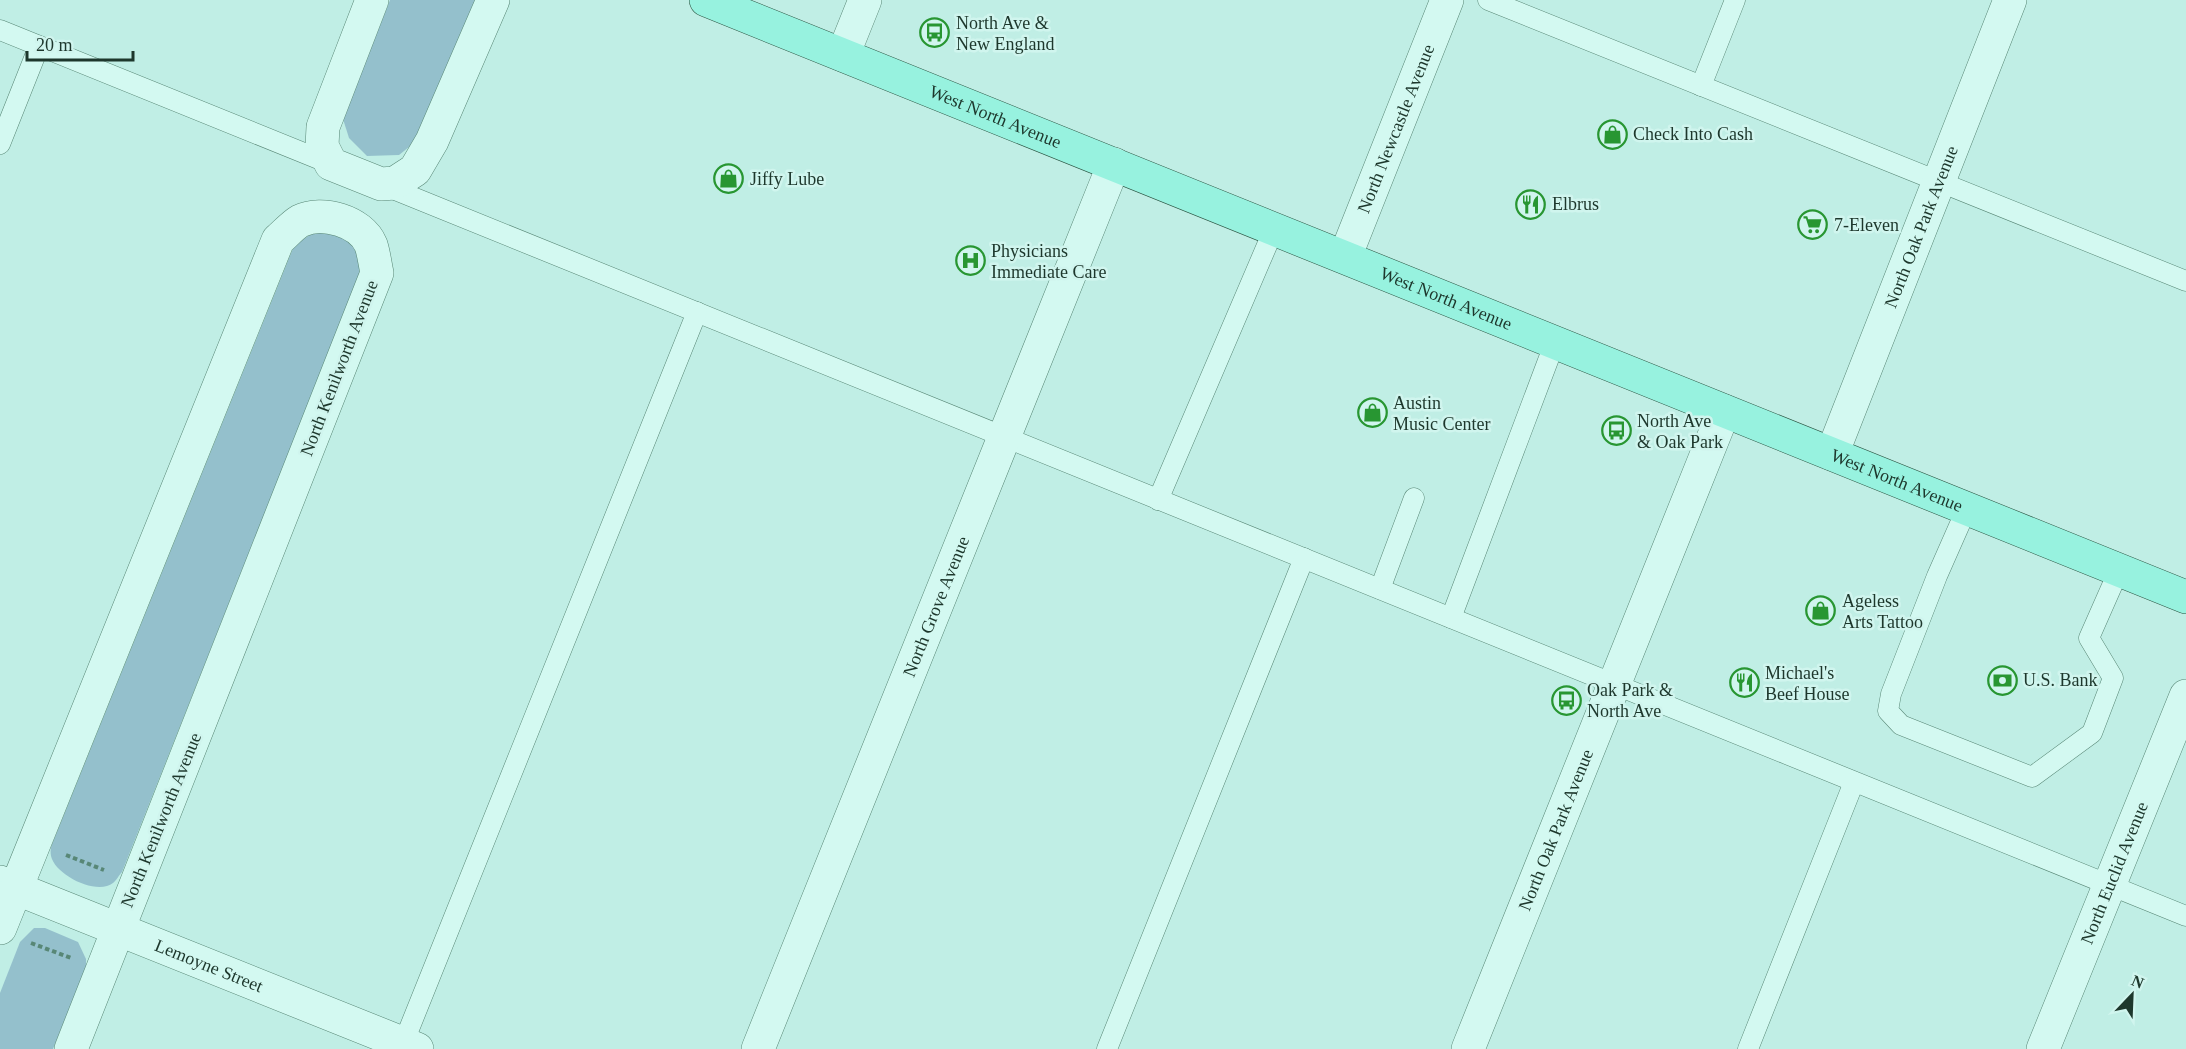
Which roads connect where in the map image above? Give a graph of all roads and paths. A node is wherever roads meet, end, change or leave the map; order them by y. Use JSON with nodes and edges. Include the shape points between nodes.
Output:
{"nodes":[{"id":1,"x":372,"y":0,"type":"edge"},
{"id":2,"x":493,"y":0,"type":"edge"},
{"id":3,"x":706,"y":0,"type":"edge"},
{"id":4,"x":865,"y":0,"type":"edge"},
{"id":5,"x":1448,"y":0,"type":"edge"},
{"id":6,"x":1488,"y":0,"type":"edge"},
{"id":7,"x":1735,"y":0,"type":"edge"},
{"id":8,"x":2010,"y":0,"type":"edge"},
{"id":9,"x":0,"y":30,"type":"edge"},
{"id":10,"x":39,"y":46,"type":"junction"},
{"id":11,"x":843,"y":55,"type":"junction"},
{"id":12,"x":1701,"y":86,"type":"junction"},
{"id":13,"x":0,"y":144,"type":"edge"},
{"id":14,"x":331,"y":164,"type":"junction"},
{"id":15,"x":1114,"y":164,"type":"junction"},
{"id":16,"x":1939,"y":182,"type":"junction"},
{"id":17,"x":381,"y":184,"type":"junction"},
{"id":18,"x":1274,"y":229,"type":"junction"},
{"id":19,"x":1346,"y":257,"type":"junction"},
{"id":20,"x":2186,"y":281,"type":"edge"},
{"id":21,"x":697,"y":312,"type":"junction"},
{"id":22,"x":1555,"y":342,"type":"junction"},
{"id":23,"x":1724,"y":411,"type":"junction"},
{"id":24,"x":1004,"y":437,"type":"junction"},
{"id":25,"x":1832,"y":454,"type":"junction"},
{"id":26,"x":1414,"y":498,"type":"dead end"},
{"id":27,"x":1158,"y":500,"type":"junction"},
{"id":28,"x":1967,"y":508,"type":"junction"},
{"id":29,"x":1304,"y":558,"type":"junction"},
{"id":30,"x":2119,"y":570,"type":"junction"},
{"id":31,"x":1380,"y":589,"type":"junction"},
{"id":32,"x":2186,"y":597,"type":"edge"},
{"id":33,"x":1450,"y":618,"type":"junction"},
{"id":34,"x":1614,"y":684,"type":"junction"},
{"id":35,"x":2186,"y":696,"type":"edge"},
{"id":36,"x":1854,"y":782,"type":"junction"},
{"id":37,"x":60,"y":853,"type":"dead end"},
{"id":38,"x":109,"y":872,"type":"dead end"},
{"id":39,"x":8,"y":885,"type":"edge"},
{"id":40,"x":2110,"y":885,"type":"junction"},
{"id":41,"x":2186,"y":916,"type":"edge"},
{"id":42,"x":118,"y":929,"type":"junction"},
{"id":43,"x":11,"y":934,"type":"edge"},
{"id":44,"x":75,"y":960,"type":"dead end"},
{"id":45,"x":407,"y":1047,"type":"edge"},
{"id":46,"x":71,"y":1049,"type":"edge"},
{"id":47,"x":758,"y":1049,"type":"edge"},
{"id":48,"x":1107,"y":1049,"type":"edge"},
{"id":49,"x":1468,"y":1049,"type":"edge"},
{"id":50,"x":1748,"y":1049,"type":"edge"},
{"id":51,"x":2043,"y":1049,"type":"edge"}],
"edges":[{"from":1,"to":14,"type":"street","via":[[323,127],[322,146]]},
{"from":2,"to":17,"type":"street","via":[[432,141],[415,170],[395,183]]},
{"from":3,"to":11,"type":"main road","name":"West North Avenue"},
{"from":4,"to":11,"type":"street"},
{"from":5,"to":19,"type":"street","name":"North Newcastle Avenue"},
{"from":6,"to":12,"type":"lane"},
{"from":7,"to":12,"type":"lane"},
{"from":8,"to":16,"type":"street","name":"North Oak Park Avenue"},
{"from":9,"to":10,"type":"lane"},
{"from":10,"to":13,"type":"lane"},
{"from":10,"to":14,"type":"lane"},
{"from":11,"to":15,"type":"main road","name":"West North Avenue"},
{"from":12,"to":16,"type":"lane"},
{"from":14,"to":17,"type":"street"},
{"from":15,"to":18,"type":"main road","name":"West North Avenue"},
{"from":15,"to":24,"type":"street","name":"North Grove Avenue"},
{"from":16,"to":20,"type":"lane"},
{"from":16,"to":25,"type":"street","name":"North Oak Park Avenue"},
{"from":17,"to":21,"type":"lane"},
{"from":18,"to":19,"type":"main road","name":"West North Avenue"},
{"from":18,"to":27,"type":"lane"},
{"from":19,"to":22,"type":"main road","name":"West North Avenue"},
{"from":21,"to":24,"type":"lane"},
{"from":21,"to":45,"type":"lane"},
{"from":22,"to":23,"type":"main road","name":"West North Avenue"},
{"from":22,"to":33,"type":"lane"},
{"from":23,"to":25,"type":"main road","name":"West North Avenue"},
{"from":23,"to":34,"type":"street","name":"North Oak Park Avenue"},
{"from":24,"to":27,"type":"lane"},
{"from":24,"to":47,"type":"street","name":"North Grove Avenue"},
{"from":25,"to":28,"type":"main road","name":"West North Avenue"},
{"from":26,"to":31,"type":"lane"},
{"from":27,"to":29,"type":"lane"},
{"from":28,"to":30,"type":"main road","name":"West North Avenue"},
{"from":28,"to":30,"type":"lane","via":[[1890,694],[1888,711],[1901,724],[2021,773],[2032,777],[2092,733],[2113,678],[2089,638]]},
{"from":29,"to":31,"type":"lane"},
{"from":29,"to":48,"type":"lane"},
{"from":30,"to":32,"type":"main road","name":"West North Avenue"},
{"from":31,"to":33,"type":"lane"},
{"from":33,"to":34,"type":"lane"},
{"from":34,"to":36,"type":"lane"},
{"from":34,"to":49,"type":"street","name":"North Oak Park Avenue"},
{"from":35,"to":40,"type":"street","name":"North Euclid Avenue"},
{"from":36,"to":40,"type":"lane"},
{"from":36,"to":50,"type":"lane"},
{"from":37,"to":38,"type":"path"},
{"from":39,"to":42,"type":"street","name":"Lemoyne Street"},
{"from":39,"to":42,"type":"street","name":"North Kenilworth Avenue","via":[[278,240],[301,221],[324,216],[349,224],[370,244],[377,273]]},
{"from":39,"to":43,"type":"street","name":"North Kenilworth Avenue"},
{"from":40,"to":41,"type":"lane"},
{"from":40,"to":51,"type":"street","name":"North Euclid Avenue"},
{"from":42,"to":45,"type":"street","name":"Lemoyne Street"},
{"from":42,"to":46,"type":"street","name":"North Kenilworth Avenue"},
{"from":43,"to":44,"type":"path"}]}
